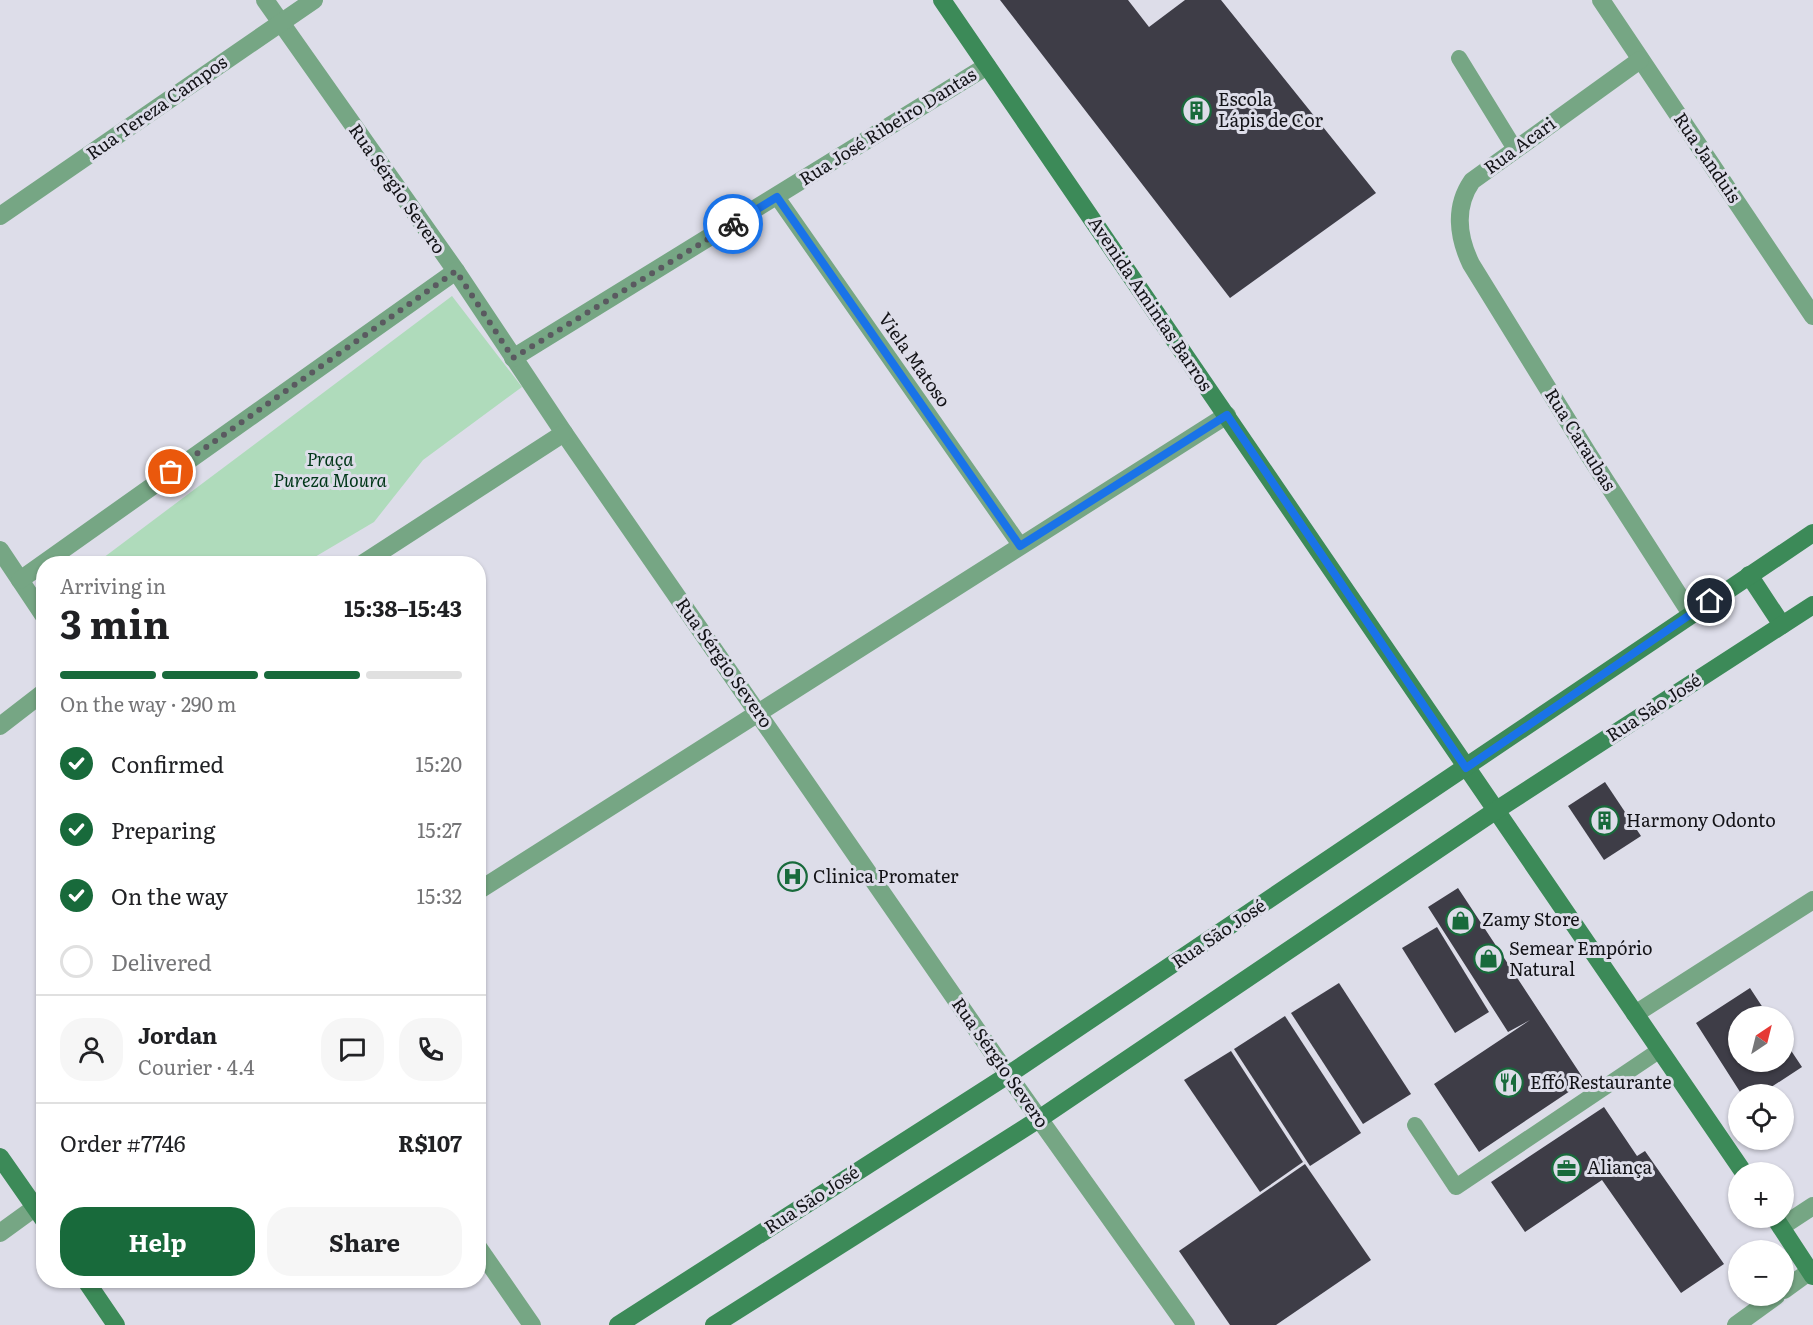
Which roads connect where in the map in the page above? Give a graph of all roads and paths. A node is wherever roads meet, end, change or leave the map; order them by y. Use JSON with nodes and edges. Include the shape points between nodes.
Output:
{"nodes":[{"id":1,"x":265,"y":0,"type":"edge"},
{"id":2,"x":314,"y":0,"type":"edge"},
{"id":3,"x":942,"y":0,"type":"edge"},
{"id":4,"x":1601,"y":0,"type":"edge"},
{"id":5,"x":280,"y":23,"type":"junction"},
{"id":6,"x":1459,"y":58,"type":"dead end"},
{"id":7,"x":1641,"y":60,"type":"junction"},
{"id":8,"x":987,"y":66,"type":"junction"},
{"id":9,"x":1515,"y":149,"type":"junction"},
{"id":10,"x":777,"y":197,"type":"junction"},
{"id":11,"x":0,"y":216,"type":"edge"},
{"id":12,"x":1471,"y":264,"type":"joint"},
{"id":13,"x":456,"y":271,"type":"junction"},
{"id":14,"x":1813,"y":316,"type":"edge"},
{"id":15,"x":513,"y":358,"type":"junction"},
{"id":16,"x":1227,"y":415,"type":"junction"},
{"id":17,"x":564,"y":433,"type":"junction"},
{"id":18,"x":1813,"y":532,"type":"edge"},
{"id":19,"x":1020,"y":546,"type":"junction"},
{"id":20,"x":0,"y":550,"type":"edge"},
{"id":21,"x":53,"y":556,"type":"edge"},
{"id":22,"x":374,"y":556,"type":"edge"},
{"id":23,"x":36,"y":568,"type":"edge"},
{"id":24,"x":1749,"y":575,"type":"junction"},
{"id":25,"x":20,"y":579,"type":"junction"},
{"id":26,"x":36,"y":604,"type":"edge"},
{"id":27,"x":1813,"y":605,"type":"edge"},
{"id":28,"x":1691,"y":614,"type":"junction"},
{"id":29,"x":1782,"y":625,"type":"junction"},
{"id":30,"x":36,"y":698,"type":"edge"},
{"id":31,"x":758,"y":712,"type":"junction"},
{"id":32,"x":0,"y":726,"type":"edge"},
{"id":33,"x":1466,"y":768,"type":"junction"},
{"id":34,"x":1496,"y":811,"type":"junction"},
{"id":35,"x":486,"y":886,"type":"edge"},
{"id":36,"x":1813,"y":900,"type":"edge"},
{"id":37,"x":1635,"y":1014,"type":"junction"},
{"id":38,"x":1660,"y":1050,"type":"junction"},
{"id":39,"x":1008,"y":1075,"type":"junction"},
{"id":40,"x":1039,"y":1119,"type":"junction"},
{"id":41,"x":1415,"y":1125,"type":"dead end"},
{"id":42,"x":0,"y":1157,"type":"edge"},
{"id":43,"x":1736,"y":1162,"type":"edge"},
{"id":44,"x":36,"y":1203,"type":"edge"},
{"id":45,"x":1813,"y":1206,"type":"edge"},
{"id":46,"x":36,"y":1212,"type":"edge"},
{"id":47,"x":1794,"y":1215,"type":"edge"},
{"id":48,"x":1782,"y":1228,"type":"edge"},
{"id":49,"x":0,"y":1233,"type":"edge"},
{"id":50,"x":486,"y":1259,"type":"edge"},
{"id":51,"x":1811,"y":1274,"type":"edge"},
{"id":52,"x":1794,"y":1284,"type":"edge"},
{"id":53,"x":91,"y":1288,"type":"edge"},
{"id":54,"x":1762,"y":1306,"type":"edge"},
{"id":55,"x":116,"y":1325,"type":"edge"},
{"id":56,"x":532,"y":1325,"type":"edge"},
{"id":57,"x":618,"y":1325,"type":"edge"},
{"id":58,"x":714,"y":1325,"type":"edge"},
{"id":59,"x":1186,"y":1325,"type":"edge"},
{"id":60,"x":1736,"y":1325,"type":"edge"}],
"edges":[{"from":1,"to":5,"type":"street","name":"Rua Sérgio Severo"},
{"from":2,"to":5,"type":"street","name":"Rua Tereza Campos"},
{"from":3,"to":8,"type":"main road","name":"Avenida Amintas Barros"},
{"from":4,"to":7,"type":"street","name":"Rua Janduis"},
{"from":5,"to":11,"type":"street","name":"Rua Tereza Campos"},
{"from":5,"to":13,"type":"street","name":"Rua Sérgio Severo"},
{"from":6,"to":9,"type":"lane"},
{"from":7,"to":9,"type":"street","name":"Rua Acari"},
{"from":7,"to":14,"type":"street","name":"Rua Janduis"},
{"from":8,"to":10,"type":"street","name":"Rua José Ribeiro Dantas"},
{"from":8,"to":16,"type":"main road","name":"Avenida Amintas Barros"},
{"from":9,"to":12,"type":"street","name":"Rua Acari","via":[[1479,175],[1463,196],[1459,224]]},
{"from":10,"to":15,"type":"street","name":"Rua José Ribeiro Dantas"},
{"from":10,"to":19,"type":"lane","name":"Viela Matoso"},
{"from":12,"to":28,"type":"street","name":"Rua Caraubas"},
{"from":13,"to":15,"type":"street","name":"Rua Sérgio Severo"},
{"from":13,"to":21,"type":"street"},
{"from":15,"to":17,"type":"street","name":"Rua Sérgio Severo"},
{"from":16,"to":19,"type":"street"},
{"from":16,"to":33,"type":"main road","name":"Avenida Amintas Barros"},
{"from":17,"to":22,"type":"street"},
{"from":17,"to":31,"type":"street","name":"Rua Sérgio Severo"},
{"from":18,"to":24,"type":"main road","name":"Rua São José"},
{"from":19,"to":31,"type":"street"},
{"from":20,"to":25,"type":"street"},
{"from":23,"to":25,"type":"street"},
{"from":24,"to":28,"type":"main road","name":"Rua São José"},
{"from":24,"to":29,"type":"main road"},
{"from":25,"to":26,"type":"street"},
{"from":27,"to":29,"type":"main road","name":"Rua São José"},
{"from":28,"to":33,"type":"main road","name":"Rua São José"},
{"from":29,"to":34,"type":"main road","name":"Rua São José"},
{"from":30,"to":32,"type":"street"},
{"from":31,"to":35,"type":"street"},
{"from":31,"to":39,"type":"street","name":"Rua Sérgio Severo"},
{"from":33,"to":34,"type":"main road","name":"Avenida Amintas Barros"},
{"from":33,"to":39,"type":"main road","name":"Rua São José"},
{"from":34,"to":37,"type":"main road","name":"Avenida Amintas Barros"},
{"from":34,"to":40,"type":"main road","name":"Rua São José"},
{"from":36,"to":37,"type":"street"},
{"from":37,"to":38,"type":"main road","name":"Avenida Amintas Barros"},
{"from":38,"to":41,"type":"lane","via":[[1456,1186]]},
{"from":38,"to":43,"type":"main road","name":"Avenida Amintas Barros"},
{"from":39,"to":40,"type":"street","name":"Rua Sérgio Severo"},
{"from":39,"to":57,"type":"main road","name":"Rua São José"},
{"from":40,"to":58,"type":"main road","name":"Rua São José"},
{"from":40,"to":59,"type":"street","name":"Rua Sérgio Severo"},
{"from":42,"to":44,"type":"main road"},
{"from":45,"to":47,"type":"street"},
{"from":46,"to":49,"type":"street"},
{"from":48,"to":51,"type":"main road"},
{"from":50,"to":56,"type":"street"},
{"from":51,"to":52,"type":"street"},
{"from":53,"to":55,"type":"main road"},
{"from":54,"to":60,"type":"street"}]}
